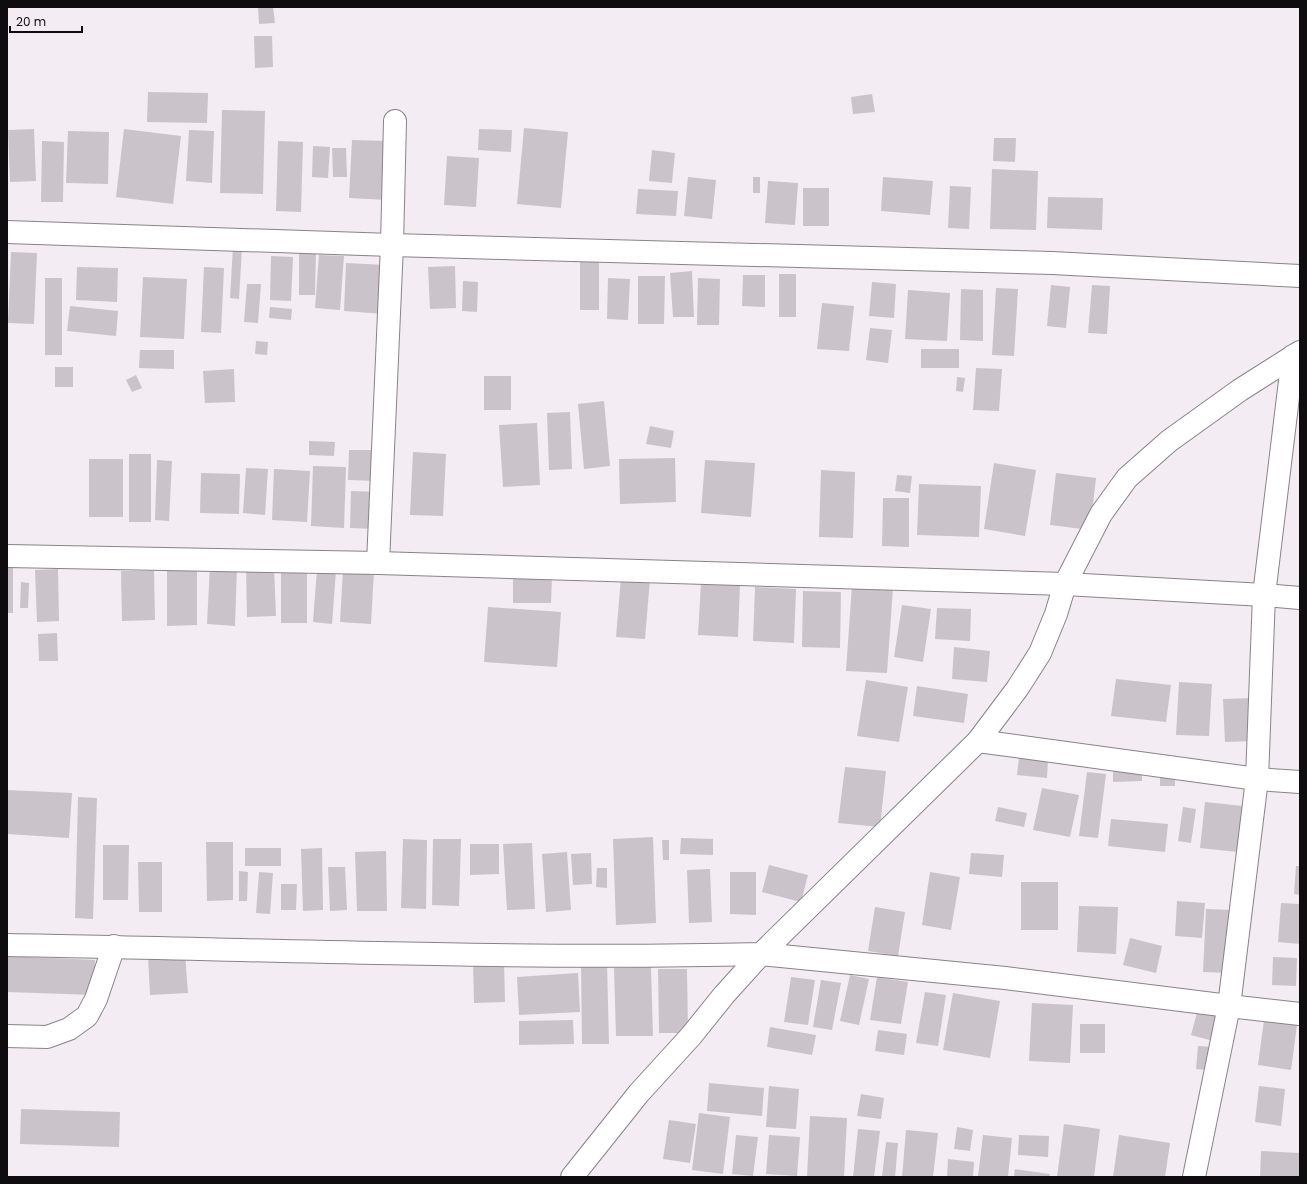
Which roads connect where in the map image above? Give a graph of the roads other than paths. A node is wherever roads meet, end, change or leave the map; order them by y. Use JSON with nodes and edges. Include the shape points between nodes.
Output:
{"nodes":[{"id":1,"x":395,"y":121,"type":"dead end"},
{"id":2,"x":7,"y":232,"type":"edge"},
{"id":3,"x":392,"y":245,"type":"junction"},
{"id":4,"x":1300,"y":276,"type":"edge"},
{"id":5,"x":1297,"y":354,"type":"edge"},
{"id":6,"x":7,"y":556,"type":"edge"},
{"id":7,"x":378,"y":563,"type":"junction"},
{"id":8,"x":1066,"y":584,"type":"junction"},
{"id":9,"x":1264,"y":594,"type":"junction"},
{"id":10,"x":1300,"y":598,"type":"edge"},
{"id":11,"x":978,"y":741,"type":"junction"},
{"id":12,"x":1257,"y":779,"type":"junction"},
{"id":13,"x":1300,"y":782,"type":"edge"},
{"id":14,"x":7,"y":945,"type":"edge"},
{"id":15,"x":114,"y":946,"type":"junction"},
{"id":16,"x":761,"y":954,"type":"junction"},
{"id":17,"x":1229,"y":1006,"type":"junction"},
{"id":18,"x":1300,"y":1014,"type":"edge"},
{"id":19,"x":7,"y":1036,"type":"edge"},
{"id":20,"x":572,"y":1177,"type":"edge"},
{"id":21,"x":1194,"y":1177,"type":"edge"}],
"edges":[{"from":1,"to":3,"type":"street"},
{"from":2,"to":3,"type":"street"},
{"from":3,"to":4,"type":"street","via":[[1044,263]]},
{"from":3,"to":7,"type":"street"},
{"from":5,"to":8,"type":"street","via":[[1240,390],[1169,441],[1127,478],[1101,514]]},
{"from":5,"to":9,"type":"street"},
{"from":6,"to":7,"type":"street"},
{"from":7,"to":8,"type":"street"},
{"from":8,"to":9,"type":"street"},
{"from":8,"to":11,"type":"street","via":[[1040,653],[1018,689]]},
{"from":9,"to":10,"type":"street"},
{"from":9,"to":12,"type":"street"},
{"from":11,"to":12,"type":"street"},
{"from":11,"to":16,"type":"street"},
{"from":12,"to":13,"type":"street"},
{"from":12,"to":17,"type":"street"},
{"from":14,"to":15,"type":"street"},
{"from":15,"to":16,"type":"street","via":[[495,955]]},
{"from":15,"to":19,"type":"street","via":[[87,1016],[69,1029],[47,1037]]},
{"from":16,"to":17,"type":"street","via":[[1005,978]]},
{"from":16,"to":20,"type":"street","via":[[639,1093]]},
{"from":17,"to":18,"type":"street"},
{"from":17,"to":21,"type":"street"}]}
